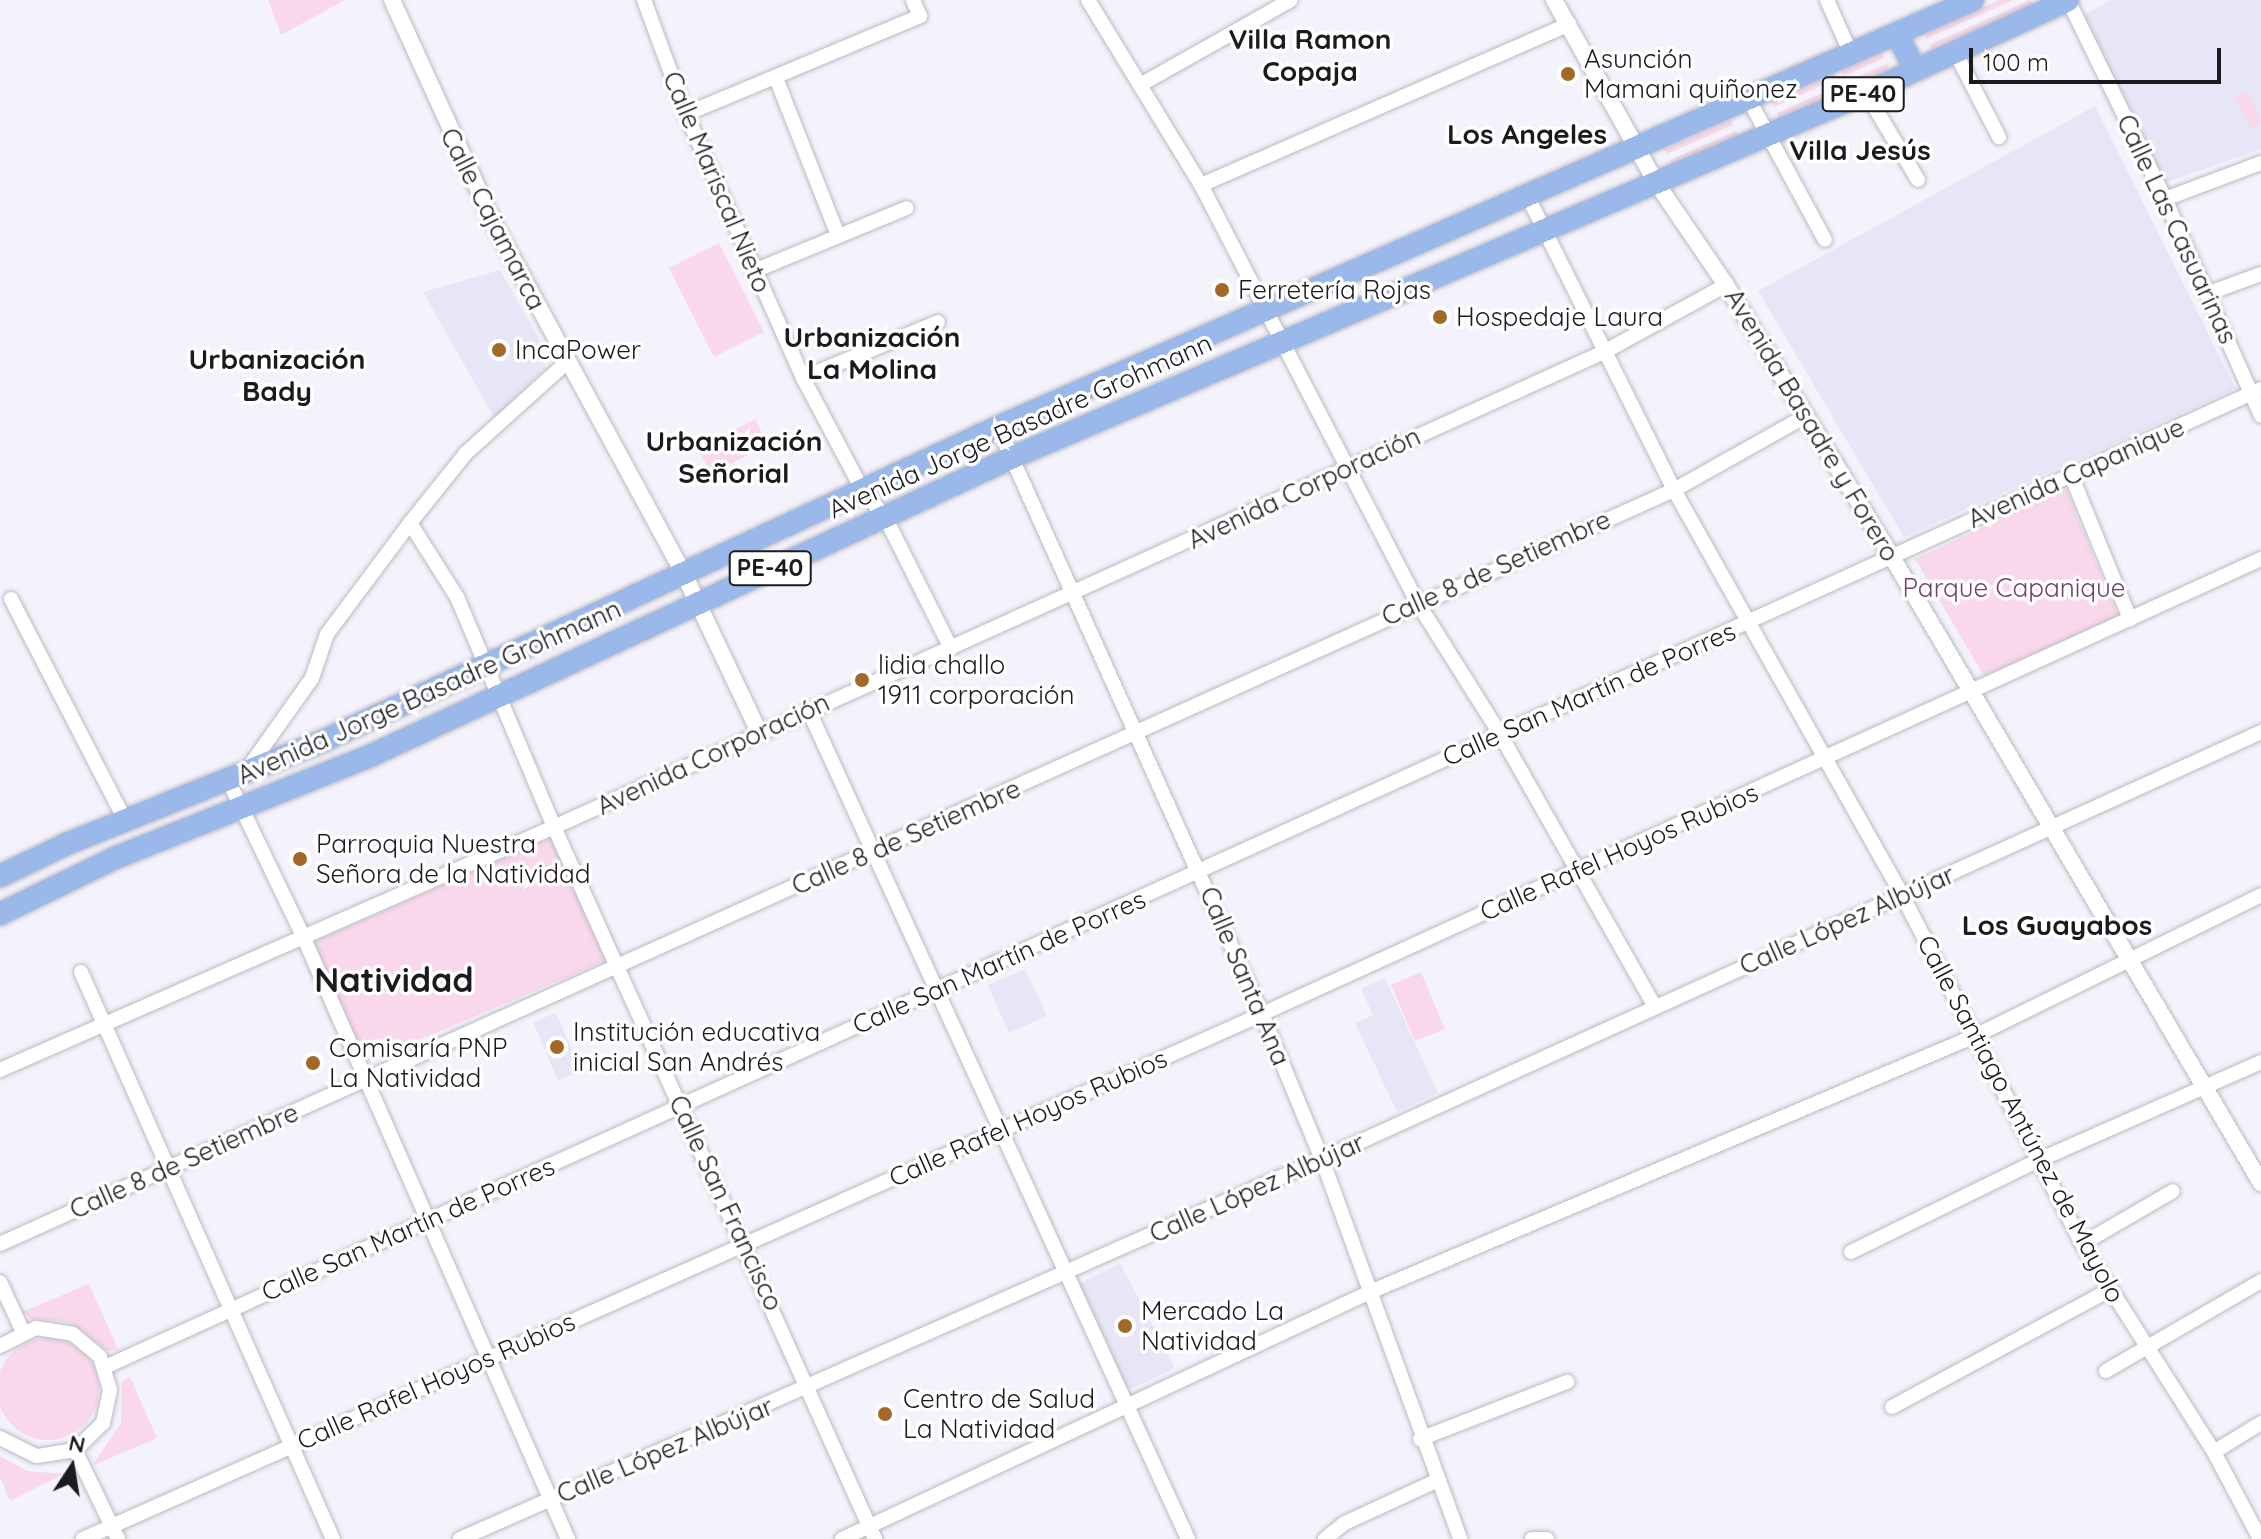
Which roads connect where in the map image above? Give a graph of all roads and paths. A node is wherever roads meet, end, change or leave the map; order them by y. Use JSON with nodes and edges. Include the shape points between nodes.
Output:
{"nodes":[{"id":1,"x":392,"y":0,"type":"edge"},
{"id":2,"x":644,"y":0,"type":"edge"},
{"id":3,"x":913,"y":0,"type":"edge"},
{"id":4,"x":1088,"y":0,"type":"edge"},
{"id":5,"x":1291,"y":0,"type":"edge"},
{"id":6,"x":1554,"y":0,"type":"edge"},
{"id":7,"x":1827,"y":0,"type":"edge"},
{"id":8,"x":1973,"y":0,"type":"edge"},
{"id":9,"x":2068,"y":0,"type":"edge"},
{"id":10,"x":1569,"y":24,"type":"junction"},
{"id":11,"x":1897,"y":34,"type":"junction"},
{"id":12,"x":1955,"y":52,"type":"junction"},
{"id":13,"x":1851,"y":54,"type":"junction"},
{"id":14,"x":1915,"y":69,"type":"junction"},
{"id":15,"x":776,"y":78,"type":"junction"},
{"id":16,"x":1140,"y":85,"type":"junction"},
{"id":17,"x":1866,"y":93,"type":"junction"},
{"id":18,"x":1749,"y":100,"type":"junction"},
{"id":19,"x":686,"y":114,"type":"junction"},
{"id":20,"x":1767,"y":133,"type":"junction"},
{"id":21,"x":1999,"y":137,"type":"dead end"},
{"id":22,"x":1637,"y":149,"type":"junction"},
{"id":23,"x":2261,"y":163,"type":"edge"},
{"id":24,"x":1918,"y":180,"type":"dead end"},
{"id":25,"x":1655,"y":181,"type":"junction"},
{"id":26,"x":1201,"y":185,"type":"junction"},
{"id":27,"x":1528,"y":197,"type":"junction"},
{"id":28,"x":2165,"y":199,"type":"junction"},
{"id":29,"x":907,"y":208,"type":"dead end"},
{"id":30,"x":1543,"y":228,"type":"junction"},
{"id":31,"x":838,"y":235,"type":"junction"},
{"id":32,"x":1825,"y":240,"type":"dead end"},
{"id":33,"x":754,"y":271,"type":"junction"},
{"id":34,"x":2261,"y":274,"type":"edge"},
{"id":35,"x":1726,"y":285,"type":"junction"},
{"id":36,"x":2209,"y":293,"type":"junction"},
{"id":37,"x":1265,"y":311,"type":"junction"},
{"id":38,"x":938,"y":322,"type":"dead end"},
{"id":39,"x":1283,"y":339,"type":"junction"},
{"id":40,"x":1604,"y":352,"type":"junction"},
{"id":41,"x":566,"y":363,"type":"junction"},
{"id":42,"x":803,"y":378,"type":"junction"},
{"id":43,"x":2257,"y":391,"type":"edge"},
{"id":44,"x":1806,"y":416,"type":"junction"},
{"id":45,"x":2261,"y":416,"type":"edge"},
{"id":46,"x":998,"y":427,"type":"junction"},
{"id":47,"x":1011,"y":458,"type":"junction"},
{"id":48,"x":1344,"y":469,"type":"junction"},
{"id":49,"x":2071,"y":475,"type":"junction"},
{"id":50,"x":862,"y":489,"type":"junction"},
{"id":51,"x":1674,"y":490,"type":"junction"},
{"id":52,"x":885,"y":517,"type":"junction"},
{"id":53,"x":410,"y":523,"type":"junction"},
{"id":54,"x":1892,"y":557,"type":"junction"},
{"id":55,"x":2261,"y":559,"type":"edge"},
{"id":56,"x":683,"y":572,"type":"junction"},
{"id":57,"x":1075,"y":593,"type":"junction"},
{"id":58,"x":11,"y":599,"type":"dead end"},
{"id":59,"x":697,"y":601,"type":"junction"},
{"id":60,"x":1417,"y":602,"type":"junction"},
{"id":61,"x":2130,"y":619,"type":"junction"},
{"id":62,"x":1748,"y":622,"type":"junction"},
{"id":63,"x":951,"y":648,"type":"junction"},
{"id":64,"x":487,"y":664,"type":"junction"},
{"id":65,"x":1970,"y":691,"type":"junction"},
{"id":66,"x":500,"y":694,"type":"junction"},
{"id":67,"x":808,"y":709,"type":"junction"},
{"id":68,"x":759,"y":732,"type":"junction"},
{"id":69,"x":2261,"y":732,"type":"edge"},
{"id":70,"x":1136,"y":734,"type":"junction"},
{"id":71,"x":1500,"y":734,"type":"junction"},
{"id":72,"x":1822,"y":760,"type":"junction"},
{"id":73,"x":236,"y":778,"type":"junction"},
{"id":74,"x":241,"y":807,"type":"junction"},
{"id":75,"x":125,"y":820,"type":"junction"},
{"id":76,"x":554,"y":827,"type":"junction"},
{"id":77,"x":2051,"y":829,"type":"junction"},
{"id":78,"x":875,"y":851,"type":"junction"},
{"id":79,"x":1199,"y":871,"type":"junction"},
{"id":80,"x":1577,"y":871,"type":"junction"},
{"id":81,"x":0,"y":876,"type":"edge"},
{"id":82,"x":1902,"y":895,"type":"junction"},
{"id":83,"x":2261,"y":895,"type":"edge"},
{"id":84,"x":0,"y":914,"type":"edge"},
{"id":85,"x":303,"y":936,"type":"junction"},
{"id":86,"x":2127,"y":960,"type":"junction"},
{"id":87,"x":619,"y":967,"type":"junction"},
{"id":88,"x":81,"y":972,"type":"dead end"},
{"id":89,"x":938,"y":989,"type":"junction"},
{"id":90,"x":1654,"y":1005,"type":"junction"},
{"id":91,"x":1261,"y":1012,"type":"junction"},
{"id":92,"x":104,"y":1024,"type":"junction"},
{"id":93,"x":1975,"y":1036,"type":"junction"},
{"id":94,"x":2261,"y":1062,"type":"edge"},
{"id":95,"x":0,"y":1070,"type":"edge"},
{"id":96,"x":363,"y":1080,"type":"junction"},
{"id":97,"x":2202,"y":1089,"type":"junction"},
{"id":98,"x":681,"y":1106,"type":"junction"},
{"id":99,"x":1003,"y":1129,"type":"junction"},
{"id":100,"x":1322,"y":1159,"type":"junction"},
{"id":101,"x":2039,"y":1160,"type":"junction"},
{"id":102,"x":168,"y":1168,"type":"junction"},
{"id":103,"x":2261,"y":1183,"type":"edge"},
{"id":104,"x":2173,"y":1191,"type":"dead end"},
{"id":105,"x":427,"y":1221,"type":"junction"},
{"id":106,"x":0,"y":1244,"type":"edge"},
{"id":107,"x":746,"y":1244,"type":"junction"},
{"id":108,"x":2082,"y":1244,"type":"junction"},
{"id":109,"x":1851,"y":1252,"type":"dead end"},
{"id":110,"x":1066,"y":1274,"type":"junction"},
{"id":111,"x":2261,"y":1281,"type":"edge"},
{"id":112,"x":0,"y":1282,"type":"edge"},
{"id":113,"x":2109,"y":1290,"type":"junction"},
{"id":114,"x":1370,"y":1292,"type":"junction"},
{"id":115,"x":231,"y":1310,"type":"junction"},
{"id":116,"x":23,"y":1332,"type":"junction"},
{"id":117,"x":0,"y":1346,"type":"edge"},
{"id":118,"x":2147,"y":1347,"type":"junction"},
{"id":119,"x":489,"y":1357,"type":"junction"},
{"id":120,"x":105,"y":1367,"type":"junction"},
{"id":121,"x":2106,"y":1371,"type":"dead end"},
{"id":122,"x":1567,"y":1382,"type":"dead end"},
{"id":123,"x":810,"y":1388,"type":"junction"},
{"id":124,"x":1892,"y":1407,"type":"dead end"},
{"id":125,"x":1127,"y":1408,"type":"junction"},
{"id":126,"x":2261,"y":1423,"type":"edge"},
{"id":127,"x":0,"y":1438,"type":"edge"},
{"id":128,"x":1420,"y":1439,"type":"junction"},
{"id":129,"x":292,"y":1446,"type":"junction"},
{"id":130,"x":75,"y":1450,"type":"junction"},
{"id":131,"x":2214,"y":1452,"type":"junction"},
{"id":132,"x":1436,"y":1481,"type":"junction"},
{"id":133,"x":550,"y":1498,"type":"junction"},
{"id":134,"x":115,"y":1532,"type":"edge"},
{"id":135,"x":872,"y":1533,"type":"edge"},
{"id":136,"x":83,"y":1539,"type":"edge"},
{"id":137,"x":333,"y":1539,"type":"edge"},
{"id":138,"x":460,"y":1539,"type":"edge"},
{"id":139,"x":568,"y":1539,"type":"edge"},
{"id":140,"x":842,"y":1539,"type":"edge"},
{"id":141,"x":1188,"y":1539,"type":"edge"},
{"id":142,"x":1325,"y":1539,"type":"edge"},
{"id":143,"x":1460,"y":1539,"type":"edge"},
{"id":144,"x":1532,"y":1539,"type":"edge"},
{"id":145,"x":1547,"y":1539,"type":"edge"},
{"id":146,"x":2260,"y":1539,"type":"edge"}],
"edges":[{"from":1,"to":41,"type":"street","name":"Calle Cajamarca","via":[[432,95]]},
{"from":2,"to":19,"type":"street","name":"Calle Mariscal Nieto"},
{"from":3,"to":15,"type":"street","via":[[920,16]]},
{"from":4,"to":16,"type":"street"},
{"from":5,"to":16,"type":"street"},
{"from":6,"to":10,"type":"street","name":"Avenida Basadre y Forero"},
{"from":7,"to":13,"type":"street"},
{"from":8,"to":11,"type":"highway","name":"Avenida Jorge Basadre Grohmann","number":"PE-40"},
{"from":9,"to":12,"type":"highway","name":"Avenida Jorge Basadre Grohmann","number":"PE-40"},
{"from":9,"to":28,"type":"street","name":"Calle Las Casuarinas"},
{"from":10,"to":22,"type":"street","name":"Avenida Basadre y Forero"},
{"from":10,"to":26,"type":"street"},
{"from":11,"to":13,"type":"highway","name":"Avenida Jorge Basadre Grohmann","number":"PE-40"},
{"from":11,"to":14,"type":"highway"},
{"from":12,"to":14,"type":"highway","name":"Avenida Jorge Basadre Grohmann","number":"PE-40"},
{"from":12,"to":21,"type":"street"},
{"from":13,"to":18,"type":"highway","name":"Avenida Jorge Basadre Grohmann","number":"PE-40"},
{"from":14,"to":17,"type":"highway","name":"Avenida Jorge Basadre Grohmann","number":"PE-40"},
{"from":15,"to":19,"type":"street"},
{"from":15,"to":31,"type":"street"},
{"from":16,"to":26,"type":"street"},
{"from":17,"to":20,"type":"highway","name":"Avenida Jorge Basadre Grohmann","number":"PE-40"},
{"from":17,"to":24,"type":"street"},
{"from":18,"to":20,"type":"street"},
{"from":18,"to":22,"type":"highway","name":"Avenida Jorge Basadre Grohmann","number":"PE-40"},
{"from":19,"to":33,"type":"street","name":"Calle Mariscal Nieto"},
{"from":20,"to":25,"type":"highway","name":"Avenida Jorge Basadre Grohmann","number":"PE-40"},
{"from":20,"to":32,"type":"street"},
{"from":22,"to":25,"type":"street","name":"Avenida Basadre y Forero"},
{"from":22,"to":27,"type":"highway","name":"Avenida Jorge Basadre Grohmann","number":"PE-40"},
{"from":23,"to":28,"type":"street"},
{"from":25,"to":30,"type":"highway","name":"Avenida Jorge Basadre Grohmann","number":"PE-40"},
{"from":25,"to":35,"type":"street","name":"Avenida Basadre y Forero"},
{"from":26,"to":37,"type":"street"},
{"from":27,"to":30,"type":"street","name":"Calle Santiago Antúnez de Mayolo"},
{"from":27,"to":37,"type":"highway","name":"Avenida Jorge Basadre Grohmann","number":"PE-40"},
{"from":28,"to":36,"type":"street","name":"Calle Las Casuarinas"},
{"from":29,"to":31,"type":"street"},
{"from":30,"to":39,"type":"highway","name":"Avenida Jorge Basadre Grohmann","number":"PE-40"},
{"from":30,"to":40,"type":"street","name":"Calle Santiago Antúnez de Mayolo"},
{"from":31,"to":33,"type":"street"},
{"from":33,"to":42,"type":"street","name":"Calle Mariscal Nieto"},
{"from":34,"to":36,"type":"street"},
{"from":35,"to":40,"type":"street","name":"Avenida Corporación"},
{"from":35,"to":44,"type":"street","name":"Avenida Basadre y Forero"},
{"from":36,"to":43,"type":"street","name":"Calle Las Casuarinas"},
{"from":37,"to":39,"type":"street"},
{"from":37,"to":46,"type":"highway","name":"Avenida Jorge Basadre Grohmann","number":"PE-40"},
{"from":38,"to":42,"type":"street"},
{"from":39,"to":47,"type":"highway","name":"Avenida Jorge Basadre Grohmann","number":"PE-40"},
{"from":39,"to":48,"type":"street"},
{"from":40,"to":48,"type":"street","name":"Avenida Corporación"},
{"from":40,"to":51,"type":"street","name":"Calle Santiago Antúnez de Mayolo"},
{"from":41,"to":53,"type":"street","via":[[466,453]]},
{"from":41,"to":56,"type":"street","name":"Calle Cajamarca"},
{"from":42,"to":50,"type":"street","name":"Calle Mariscal Nieto"},
{"from":43,"to":45,"type":"street","name":"Calle Las Casuarinas"},
{"from":43,"to":49,"type":"street","name":"Avenida Capanique"},
{"from":44,"to":51,"type":"street","name":"Calle 8 de Setiembre"},
{"from":44,"to":54,"type":"street","name":"Avenida Basadre y Forero"},
{"from":46,"to":47,"type":"street","name":"Calle Santa Ana"},
{"from":46,"to":50,"type":"highway","name":"Avenida Jorge Basadre Grohmann","number":"PE-40"},
{"from":47,"to":52,"type":"highway","name":"Avenida Jorge Basadre Grohmann","number":"PE-40"},
{"from":47,"to":57,"type":"street","name":"Calle Santa Ana"},
{"from":48,"to":57,"type":"street","name":"Avenida Corporación"},
{"from":48,"to":60,"type":"street"},
{"from":49,"to":54,"type":"street","name":"Avenida Capanique"},
{"from":49,"to":61,"type":"street"},
{"from":50,"to":52,"type":"street","name":"Calle Mariscal Nieto"},
{"from":50,"to":56,"type":"highway","name":"Avenida Jorge Basadre Grohmann","number":"PE-40"},
{"from":51,"to":60,"type":"street","name":"Calle 8 de Setiembre"},
{"from":51,"to":62,"type":"street","name":"Calle Santiago Antúnez de Mayolo"},
{"from":52,"to":59,"type":"highway","name":"Avenida Jorge Basadre Grohmann","number":"PE-40"},
{"from":52,"to":63,"type":"street","name":"Calle Mariscal Nieto"},
{"from":53,"to":64,"type":"street","name":"Calle San Francisco","via":[[457,597]]},
{"from":53,"to":73,"type":"street","via":[[327,634],[312,678]]},
{"from":54,"to":62,"type":"street","name":"Calle San Martín de Porres"},
{"from":54,"to":65,"type":"street","name":"Avenida Basadre y Forero"},
{"from":55,"to":61,"type":"street","name":"Calle Rafel Hoyos Rubios"},
{"from":56,"to":59,"type":"street","name":"Calle Cajamarca"},
{"from":56,"to":64,"type":"highway","name":"Avenida Jorge Basadre Grohmann","number":"PE-40"},
{"from":57,"to":63,"type":"street","name":"Avenida Corporación"},
{"from":57,"to":70,"type":"street","name":"Calle Santa Ana"},
{"from":58,"to":75,"type":"street"},
{"from":59,"to":66,"type":"highway","name":"Avenida Jorge Basadre Grohmann","number":"PE-40"},
{"from":59,"to":68,"type":"street","name":"Calle Cajamarca"},
{"from":60,"to":70,"type":"street","name":"Calle 8 de Setiembre"},
{"from":60,"to":71,"type":"street"},
{"from":61,"to":65,"type":"street","name":"Calle Rafel Hoyos Rubios"},
{"from":62,"to":71,"type":"street","name":"Calle San Martín de Porres"},
{"from":62,"to":72,"type":"street","name":"Calle Santiago Antúnez de Mayolo"},
{"from":63,"to":67,"type":"street","name":"Avenida Corporación"},
{"from":64,"to":66,"type":"street","name":"Calle San Francisco"},
{"from":64,"to":73,"type":"highway","name":"Avenida Jorge Basadre Grohmann","number":"PE-40"},
{"from":65,"to":72,"type":"street","name":"Calle Rafel Hoyos Rubios"},
{"from":65,"to":77,"type":"street","name":"Avenida Basadre y Forero"},
{"from":66,"to":74,"type":"highway","name":"Avenida Jorge Basadre Grohmann","number":"PE-40","via":[[372,755]]},
{"from":66,"to":76,"type":"street","name":"Calle San Francisco"},
{"from":67,"to":68,"type":"street","name":"Avenida Corporación"},
{"from":67,"to":78,"type":"street"},
{"from":68,"to":76,"type":"street","name":"Avenida Corporación"},
{"from":69,"to":77,"type":"street","name":"Calle López Albújar"},
{"from":70,"to":78,"type":"street","name":"Calle 8 de Setiembre"},
{"from":70,"to":79,"type":"street","name":"Calle Santa Ana"},
{"from":71,"to":79,"type":"street","name":"Calle San Martín de Porres"},
{"from":71,"to":80,"type":"street"},
{"from":72,"to":80,"type":"street","name":"Calle Rafel Hoyos Rubios"},
{"from":72,"to":82,"type":"street","name":"Calle Santiago Antúnez de Mayolo"},
{"from":73,"to":74,"type":"street"},
{"from":73,"to":75,"type":"highway","name":"Avenida Jorge Basadre Grohmann","number":"PE-40"},
{"from":74,"to":84,"type":"highway","name":"Avenida Jorge Basadre Grohmann","number":"PE-40","via":[[80,873]]},
{"from":74,"to":85,"type":"street"},
{"from":75,"to":81,"type":"highway","name":"Avenida Jorge Basadre Grohmann","number":"PE-40"},
{"from":76,"to":85,"type":"street","name":"Avenida Corporación"},
{"from":76,"to":87,"type":"street","name":"Calle San Francisco"},
{"from":77,"to":82,"type":"street","name":"Calle López Albújar"},
{"from":77,"to":86,"type":"street","name":"Avenida Basadre y Forero"},
{"from":78,"to":87,"type":"street","name":"Calle 8 de Setiembre"},
{"from":78,"to":89,"type":"street"},
{"from":79,"to":89,"type":"street","name":"Calle San Martín de Porres"},
{"from":79,"to":91,"type":"street","name":"Calle Santa Ana"},
{"from":80,"to":90,"type":"street"},
{"from":80,"to":91,"type":"street","name":"Calle Rafel Hoyos Rubios"},
{"from":82,"to":90,"type":"street","name":"Calle López Albújar"},
{"from":82,"to":93,"type":"street","name":"Calle Santiago Antúnez de Mayolo"},
{"from":83,"to":86,"type":"street"},
{"from":85,"to":92,"type":"street","name":"Avenida Corporación"},
{"from":85,"to":96,"type":"street"},
{"from":86,"to":93,"type":"street"},
{"from":86,"to":97,"type":"street","name":"Avenida Basadre y Forero"},
{"from":87,"to":96,"type":"street","name":"Calle 8 de Setiembre"},
{"from":87,"to":98,"type":"street","name":"Calle San Francisco"},
{"from":88,"to":92,"type":"street"},
{"from":89,"to":98,"type":"street","name":"Calle San Martín de Porres"},
{"from":89,"to":99,"type":"street"},
{"from":90,"to":100,"type":"street","name":"Calle López Albújar"},
{"from":91,"to":99,"type":"street","name":"Calle Rafel Hoyos Rubios"},
{"from":91,"to":100,"type":"street","name":"Calle Santa Ana"},
{"from":92,"to":95,"type":"street","name":"Avenida Corporación"},
{"from":92,"to":102,"type":"street"},
{"from":93,"to":101,"type":"street","name":"Calle Santiago Antúnez de Mayolo"},
{"from":93,"to":114,"type":"street"},
{"from":94,"to":97,"type":"street"},
{"from":96,"to":102,"type":"street","name":"Calle 8 de Setiembre"},
{"from":96,"to":105,"type":"street"},
{"from":97,"to":101,"type":"street"},
{"from":97,"to":103,"type":"street","name":"Avenida Basadre y Forero"},
{"from":98,"to":105,"type":"street","name":"Calle San Martín de Porres"},
{"from":98,"to":107,"type":"street","name":"Calle San Francisco"},
{"from":99,"to":107,"type":"street","name":"Calle Rafel Hoyos Rubios"},
{"from":99,"to":110,"type":"street"},
{"from":100,"to":110,"type":"street","name":"Calle López Albújar"},
{"from":100,"to":114,"type":"street","name":"Calle Santa Ana"},
{"from":101,"to":108,"type":"street","name":"Calle Santiago Antúnez de Mayolo"},
{"from":101,"to":109,"type":"street"},
{"from":102,"to":106,"type":"street","name":"Calle 8 de Setiembre"},
{"from":102,"to":115,"type":"street"},
{"from":104,"to":108,"type":"street"},
{"from":105,"to":115,"type":"street","name":"Calle San Martín de Porres"},
{"from":105,"to":119,"type":"street"},
{"from":107,"to":119,"type":"street","name":"Calle Rafel Hoyos Rubios"},
{"from":107,"to":123,"type":"street","name":"Calle San Francisco"},
{"from":108,"to":113,"type":"street","name":"Calle Santiago Antúnez de Mayolo"},
{"from":110,"to":123,"type":"street","name":"Calle López Albújar"},
{"from":110,"to":125,"type":"street"},
{"from":111,"to":118,"type":"street"},
{"from":112,"to":116,"type":"street"},
{"from":113,"to":118,"type":"street","name":"Calle Santiago Antúnez de Mayolo"},
{"from":113,"to":124,"type":"street"},
{"from":114,"to":125,"type":"street"},
{"from":114,"to":128,"type":"street","name":"Calle Santa Ana"},
{"from":115,"to":120,"type":"street","name":"Calle San Martín de Porres"},
{"from":115,"to":129,"type":"street"},
{"from":116,"to":117,"type":"street"},
{"from":116,"to":120,"type":"street","via":[[49,1328],[73,1334],[92,1347]]},
{"from":118,"to":121,"type":"street"},
{"from":118,"to":131,"type":"street","name":"Calle Santiago Antúnez de Mayolo"},
{"from":119,"to":129,"type":"street","name":"Calle Rafel Hoyos Rubios"},
{"from":119,"to":133,"type":"street"},
{"from":120,"to":130,"type":"street","via":[[107,1413],[95,1434]]},
{"from":122,"to":128,"type":"street"},
{"from":123,"to":133,"type":"street","name":"Calle López Albújar"},
{"from":123,"to":135,"type":"street","name":"Calle San Francisco"},
{"from":125,"to":135,"type":"street"},
{"from":125,"to":141,"type":"street"},
{"from":126,"to":131,"type":"street"},
{"from":127,"to":130,"type":"street","via":[[36,1456]]},
{"from":128,"to":132,"type":"street","name":"Calle Santa Ana"},
{"from":129,"to":134,"type":"street","name":"Calle Rafel Hoyos Rubios"},
{"from":129,"to":137,"type":"street"},
{"from":130,"to":134,"type":"street"},
{"from":131,"to":146,"type":"street","name":"Calle Santiago Antúnez de Mayolo"},
{"from":132,"to":142,"type":"street","via":[[1345,1523]]},
{"from":132,"to":143,"type":"street","name":"Calle Santa Ana"},
{"from":133,"to":138,"type":"street","name":"Calle López Albújar"},
{"from":133,"to":139,"type":"street"},
{"from":134,"to":136,"type":"street","name":"Calle Rafel Hoyos Rubios"},
{"from":135,"to":140,"type":"street"},
{"from":144,"to":145,"type":"street"}]}
